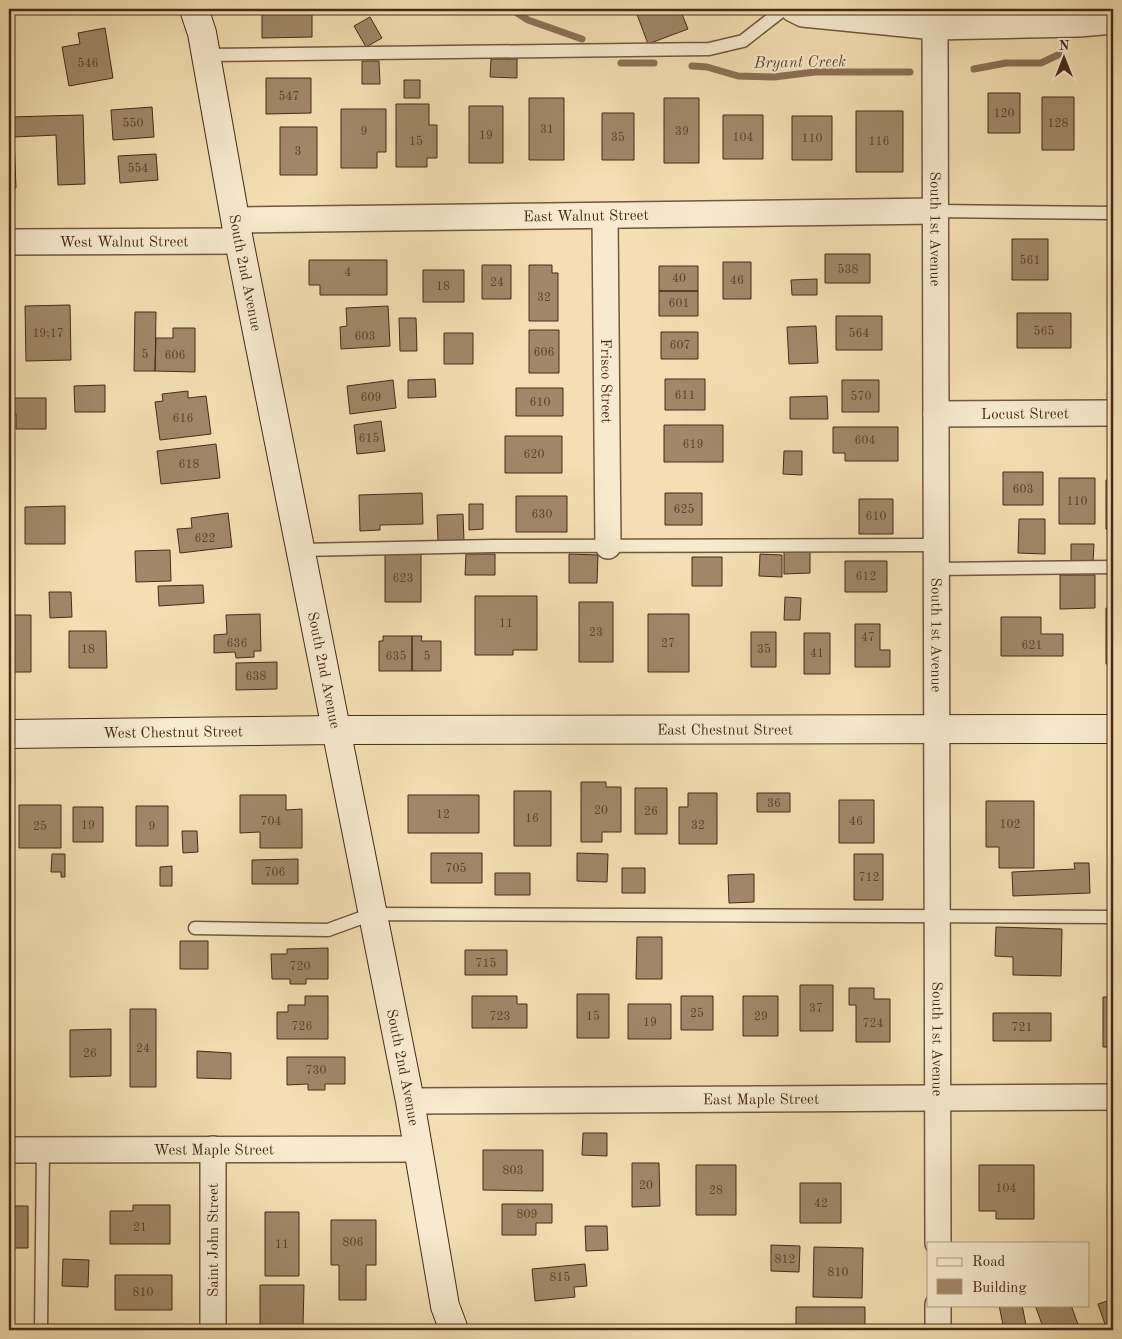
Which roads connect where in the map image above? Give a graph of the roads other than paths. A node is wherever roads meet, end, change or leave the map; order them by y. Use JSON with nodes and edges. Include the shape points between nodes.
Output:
{"nodes":[{"id":1,"x":194,"y":9,"type":"edge"},
{"id":2,"x":784,"y":9,"type":"edge"},
{"id":3,"x":793,"y":9,"type":"edge"},
{"id":4,"x":1113,"y":21,"type":"edge"},
{"id":5,"x":935,"y":27,"type":"junction"},
{"id":6,"x":206,"y":55,"type":"junction"},
{"id":7,"x":936,"y":211,"type":"junction"},
{"id":8,"x":1113,"y":213,"type":"edge"},
{"id":9,"x":605,"y":216,"type":"junction"},
{"id":10,"x":237,"y":230,"type":"junction"},
{"id":11,"x":9,"y":242,"type":"edge"},
{"id":12,"x":1113,"y":413,"type":"edge"},
{"id":13,"x":936,"y":414,"type":"junction"},
{"id":14,"x":608,"y":546,"type":"junction"},
{"id":15,"x":300,"y":550,"type":"junction"},
{"id":16,"x":936,"y":557,"type":"junction"},
{"id":17,"x":1113,"y":566,"type":"edge"},
{"id":18,"x":1113,"y":729,"type":"edge"},
{"id":19,"x":336,"y":730,"type":"junction"},
{"id":20,"x":937,"y":730,"type":"junction"},
{"id":21,"x":9,"y":734,"type":"edge"},
{"id":22,"x":372,"y":914,"type":"junction"},
{"id":23,"x":937,"y":917,"type":"junction"},
{"id":24,"x":1113,"y":917,"type":"edge"},
{"id":25,"x":195,"y":928,"type":"dead end"},
{"id":26,"x":1113,"y":1096,"type":"edge"},
{"id":27,"x":938,"y":1098,"type":"junction"},
{"id":28,"x":410,"y":1101,"type":"junction"},
{"id":29,"x":213,"y":1149,"type":"junction"},
{"id":30,"x":418,"y":1149,"type":"junction"},
{"id":31,"x":9,"y":1150,"type":"edge"},
{"id":32,"x":43,"y":1150,"type":"junction"},
{"id":33,"x":938,"y":1242,"type":"edge"},
{"id":34,"x":938,"y":1306,"type":"edge"},
{"id":35,"x":41,"y":1330,"type":"edge"},
{"id":36,"x":213,"y":1330,"type":"edge"},
{"id":37,"x":454,"y":1330,"type":"edge"},
{"id":38,"x":938,"y":1330,"type":"edge"}],
"edges":[{"from":1,"to":6,"type":"main road","name":"South 2nd Avenue"},
{"from":2,"to":6,"type":"lane","via":[[743,42],[709,49]]},
{"from":3,"to":5,"type":"street","via":[[803,14]]},
{"from":4,"to":5,"type":"street"},
{"from":5,"to":7,"type":"street","name":"South 1st Avenue"},
{"from":6,"to":10,"type":"main road","name":"South 2nd Avenue"},
{"from":7,"to":8,"type":"lane"},
{"from":7,"to":9,"type":"street","name":"East Walnut Street"},
{"from":7,"to":13,"type":"street","name":"South 1st Avenue"},
{"from":9,"to":10,"type":"street","name":"East Walnut Street"},
{"from":9,"to":14,"type":"street","name":"Frisco Street"},
{"from":10,"to":11,"type":"street","name":"West Walnut Street"},
{"from":10,"to":15,"type":"main road","name":"South 2nd Avenue"},
{"from":12,"to":13,"type":"street","name":"Locust Street"},
{"from":13,"to":16,"type":"street","name":"South 1st Avenue"},
{"from":14,"to":15,"type":"lane"},
{"from":14,"to":16,"type":"lane"},
{"from":15,"to":19,"type":"main road","name":"South 2nd Avenue"},
{"from":16,"to":17,"type":"lane"},
{"from":16,"to":20,"type":"street","name":"South 1st Avenue"},
{"from":18,"to":20,"type":"main road","name":"East Chestnut Street"},
{"from":19,"to":20,"type":"main road","name":"East Chestnut Street"},
{"from":19,"to":21,"type":"main road","name":"West Chestnut Street"},
{"from":19,"to":22,"type":"main road","name":"South 2nd Avenue"},
{"from":20,"to":23,"type":"street","name":"South 1st Avenue"},
{"from":22,"to":23,"type":"lane"},
{"from":22,"to":25,"type":"lane","via":[[328,930]]},
{"from":22,"to":28,"type":"main road","name":"South 2nd Avenue"},
{"from":23,"to":24,"type":"lane"},
{"from":23,"to":27,"type":"street","name":"South 1st Avenue"},
{"from":26,"to":27,"type":"street","name":"East Maple Street"},
{"from":27,"to":28,"type":"street","name":"East Maple Street"},
{"from":27,"to":33,"type":"street","name":"South 1st Avenue"},
{"from":28,"to":30,"type":"main road","name":"South 2nd Avenue"},
{"from":29,"to":30,"type":"street","name":"West Maple Street"},
{"from":29,"to":32,"type":"street","name":"West Maple Street"},
{"from":29,"to":36,"type":"street","name":"Saint John Street"},
{"from":30,"to":37,"type":"main road","name":"South 2nd Avenue","via":[[445,1306]]},
{"from":31,"to":32,"type":"street","name":"West Maple Street"},
{"from":32,"to":35,"type":"lane"},
{"from":34,"to":38,"type":"street"}]}
